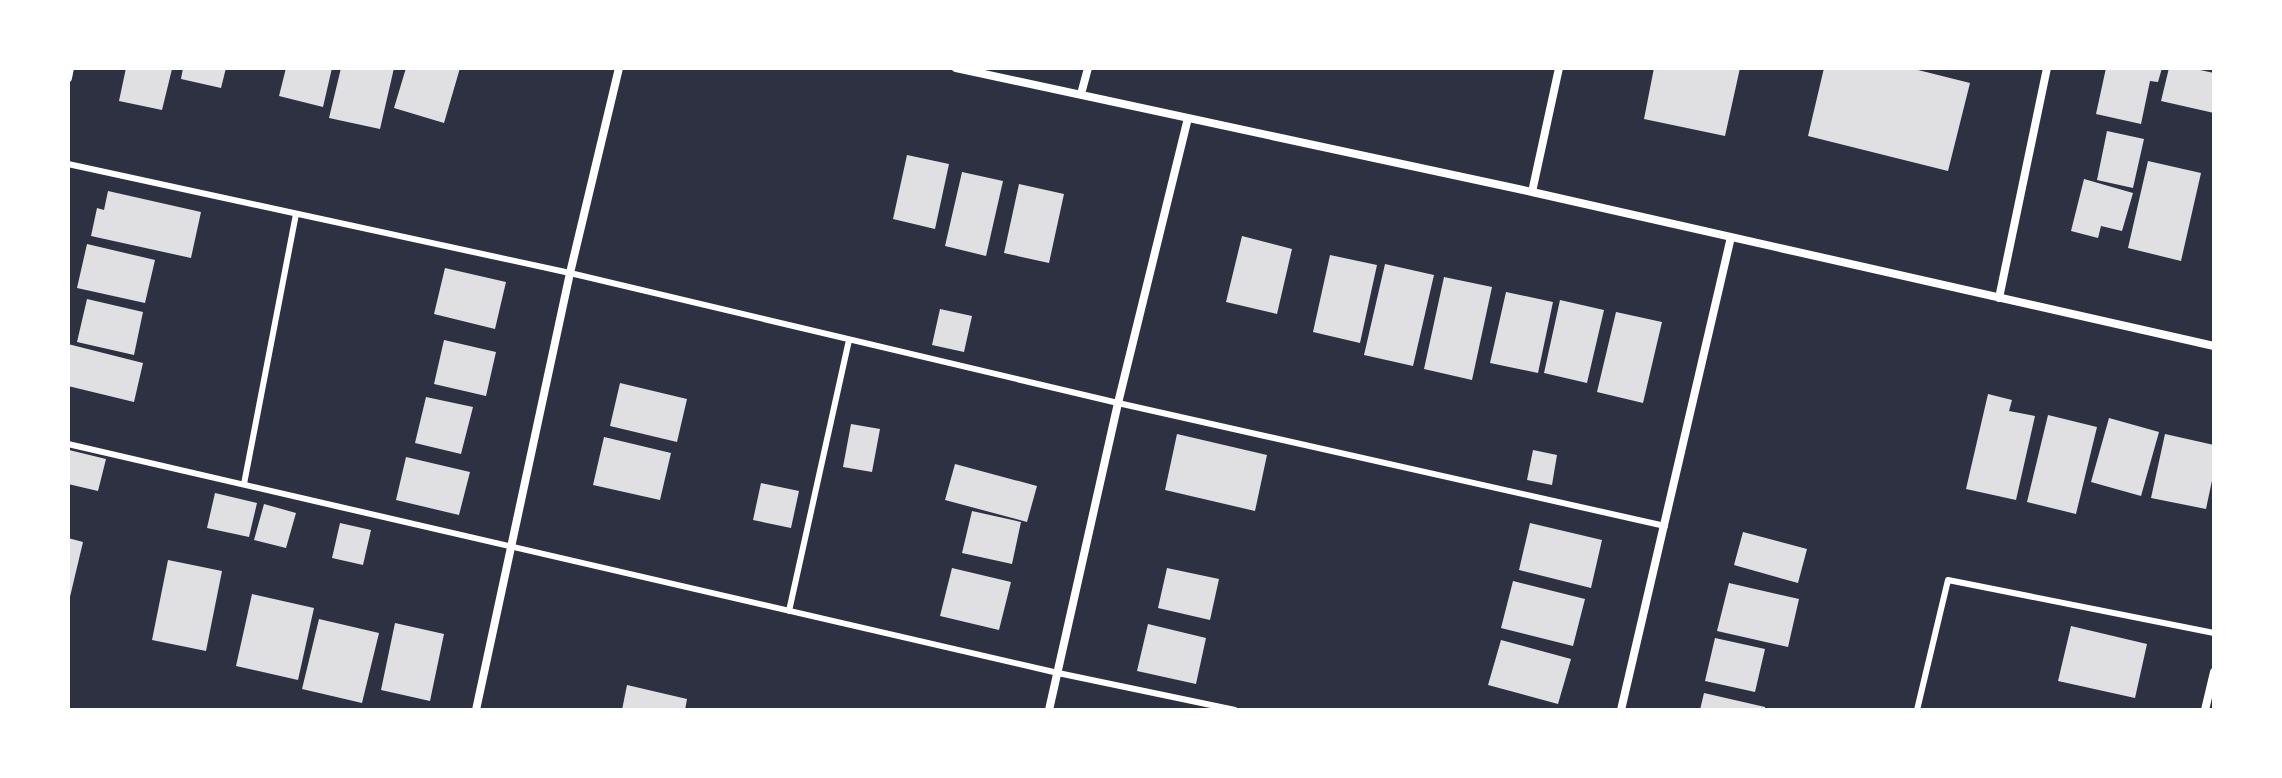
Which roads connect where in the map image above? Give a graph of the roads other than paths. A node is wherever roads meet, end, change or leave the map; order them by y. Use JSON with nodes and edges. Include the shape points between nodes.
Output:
{"nodes":[{"id":1,"x":70,"y":68,"type":"edge"},
{"id":2,"x":619,"y":68,"type":"edge"},
{"id":3,"x":956,"y":68,"type":"edge"},
{"id":4,"x":1088,"y":68,"type":"edge"},
{"id":5,"x":1559,"y":68,"type":"edge"},
{"id":6,"x":2047,"y":68,"type":"edge"},
{"id":7,"x":68,"y":78,"type":"edge"},
{"id":8,"x":1081,"y":94,"type":"junction"},
{"id":9,"x":1188,"y":118,"type":"junction"},
{"id":10,"x":68,"y":164,"type":"edge"},
{"id":11,"x":1532,"y":192,"type":"junction"},
{"id":12,"x":296,"y":214,"type":"junction"},
{"id":13,"x":1731,"y":237,"type":"junction"},
{"id":14,"x":570,"y":273,"type":"junction"},
{"id":15,"x":1999,"y":298,"type":"junction"},
{"id":16,"x":849,"y":340,"type":"junction"},
{"id":17,"x":2214,"y":346,"type":"edge"},
{"id":18,"x":1118,"y":403,"type":"junction"},
{"id":19,"x":68,"y":444,"type":"edge"},
{"id":20,"x":244,"y":484,"type":"junction"},
{"id":21,"x":1665,"y":526,"type":"junction"},
{"id":22,"x":513,"y":546,"type":"junction"},
{"id":23,"x":789,"y":611,"type":"junction"},
{"id":24,"x":2214,"y":633,"type":"edge"},
{"id":25,"x":2214,"y":672,"type":"edge"},
{"id":26,"x":1058,"y":673,"type":"junction"},
{"id":27,"x":476,"y":710,"type":"edge"},
{"id":28,"x":1049,"y":710,"type":"edge"},
{"id":29,"x":1235,"y":710,"type":"edge"},
{"id":30,"x":1621,"y":710,"type":"edge"},
{"id":31,"x":1917,"y":710,"type":"edge"},
{"id":32,"x":2205,"y":710,"type":"edge"}],
"edges":[{"from":1,"to":7,"type":"street"},
{"from":2,"to":14,"type":"street"},
{"from":3,"to":8,"type":"street"},
{"from":4,"to":8,"type":"street"},
{"from":5,"to":11,"type":"street"},
{"from":6,"to":15,"type":"street"},
{"from":8,"to":9,"type":"street"},
{"from":9,"to":11,"type":"street"},
{"from":9,"to":18,"type":"street"},
{"from":10,"to":12,"type":"lane"},
{"from":11,"to":13,"type":"street"},
{"from":12,"to":14,"type":"lane"},
{"from":12,"to":20,"type":"lane"},
{"from":13,"to":15,"type":"street"},
{"from":13,"to":21,"type":"street"},
{"from":14,"to":16,"type":"lane"},
{"from":14,"to":22,"type":"street"},
{"from":15,"to":17,"type":"street"},
{"from":16,"to":18,"type":"lane"},
{"from":16,"to":23,"type":"lane"},
{"from":18,"to":21,"type":"lane"},
{"from":18,"to":26,"type":"street"},
{"from":19,"to":20,"type":"lane"},
{"from":20,"to":22,"type":"lane"},
{"from":21,"to":30,"type":"street"},
{"from":22,"to":23,"type":"lane"},
{"from":22,"to":27,"type":"street"},
{"from":23,"to":26,"type":"lane"},
{"from":24,"to":31,"type":"lane","via":[[1948,580]]},
{"from":25,"to":32,"type":"street"},
{"from":26,"to":28,"type":"street"},
{"from":26,"to":29,"type":"lane"}]}
